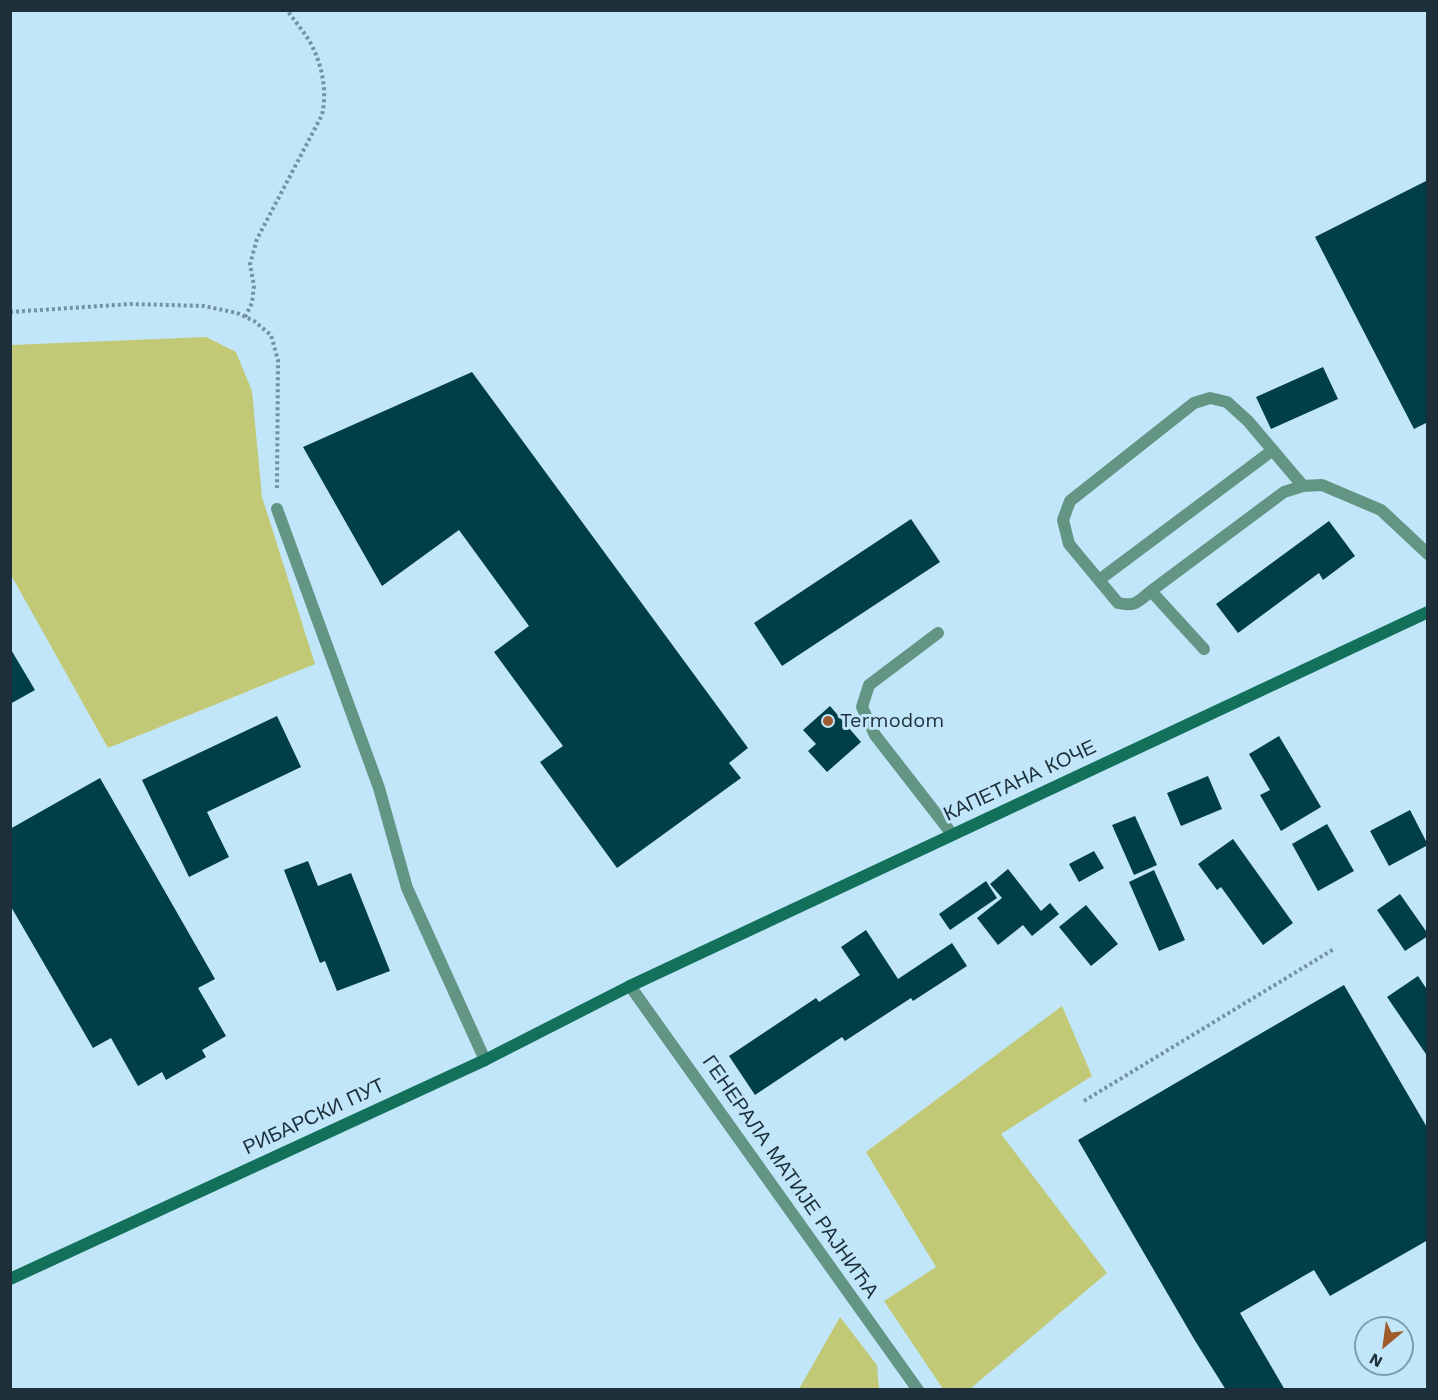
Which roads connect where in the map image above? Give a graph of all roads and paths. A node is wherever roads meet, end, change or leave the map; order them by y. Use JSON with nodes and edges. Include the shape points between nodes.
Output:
{"nodes":[{"id":1,"x":287,"y":10,"type":"edge"},
{"id":2,"x":10,"y":312,"type":"edge"},
{"id":3,"x":245,"y":316,"type":"junction"},
{"id":4,"x":1273,"y":450,"type":"junction"},
{"id":5,"x":1303,"y":486,"type":"junction"},
{"id":6,"x":277,"y":509,"type":"joint"},
{"id":7,"x":1428,"y":554,"type":"edge"},
{"id":8,"x":1099,"y":580,"type":"junction"},
{"id":9,"x":1151,"y":591,"type":"junction"},
{"id":10,"x":1428,"y":612,"type":"edge"},
{"id":11,"x":938,"y":633,"type":"dead end"},
{"id":12,"x":1204,"y":649,"type":"dead end"},
{"id":13,"x":952,"y":834,"type":"junction"},
{"id":14,"x":1334,"y":949,"type":"dead end"},
{"id":15,"x":630,"y":986,"type":"junction"},
{"id":16,"x":485,"y":1060,"type":"junction"},
{"id":17,"x":1084,"y":1101,"type":"dead end"},
{"id":18,"x":10,"y":1279,"type":"edge"},
{"id":19,"x":911,"y":1386,"type":"edge"}],
"edges":[{"from":1,"to":3,"type":"path","via":[[314,49],[323,77],[325,102],[322,115],[257,239],[250,264],[252,303]]},
{"from":2,"to":3,"type":"path","via":[[131,304],[204,306]]},
{"from":3,"to":6,"type":"path","via":[[271,335],[278,360]]},
{"from":4,"to":5,"type":"street"},
{"from":4,"to":8,"type":"street"},
{"from":4,"to":8,"type":"street","via":[[1227,402],[1209,398],[1194,403],[1070,501],[1063,520],[1070,544]]},
{"from":5,"to":7,"type":"street","via":[[1322,484],[1381,510]]},
{"from":5,"to":9,"type":"street","via":[[1284,492]]},
{"from":6,"to":16,"type":"street","via":[[379,788],[407,888]]},
{"from":8,"to":9,"type":"street","via":[[1118,603],[1130,605]]},
{"from":9,"to":12,"type":"street"},
{"from":10,"to":13,"type":"main road","name":"КАПЕТАНА КОЧЕ"},
{"from":11,"to":13,"type":"street","via":[[869,685],[862,707],[875,735]]},
{"from":13,"to":15,"type":"main road","name":"КАПЕТАНА КОЧЕ"},
{"from":14,"to":17,"type":"path"},
{"from":15,"to":16,"type":"main road","name":"РИБАРСКИ ПУТ"},
{"from":15,"to":19,"type":"street","name":"ГЕНЕРАЛА МАТИЈЕ РАЈНИЋА"},
{"from":16,"to":18,"type":"main road","name":"РИБАРСКИ ПУТ"}]}
